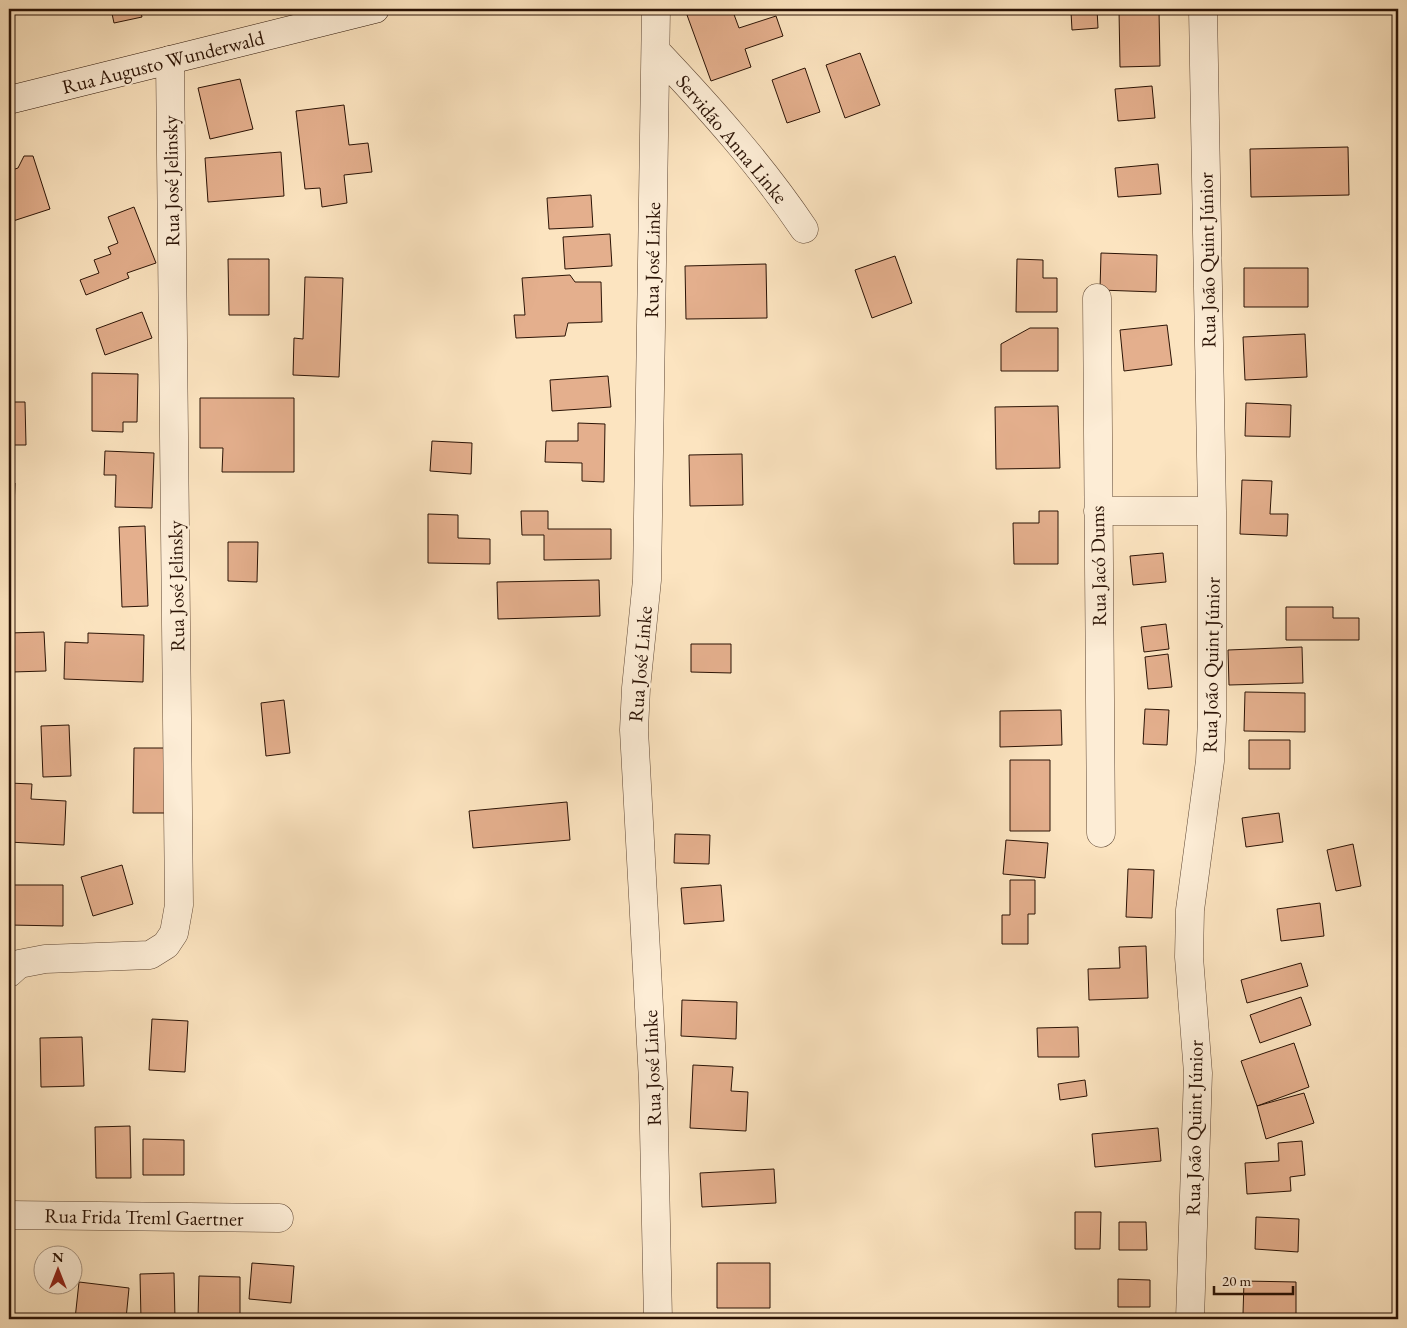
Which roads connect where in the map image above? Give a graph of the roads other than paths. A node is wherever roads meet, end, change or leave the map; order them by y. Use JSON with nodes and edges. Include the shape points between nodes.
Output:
{"nodes":[{"id":1,"x":375,"y":9,"type":"edge"},
{"id":2,"x":656,"y":9,"type":"edge"},
{"id":3,"x":1203,"y":9,"type":"edge"},
{"id":4,"x":656,"y":51,"type":"junction"},
{"id":5,"x":170,"y":60,"type":"junction"},
{"id":6,"x":9,"y":100,"type":"edge"},
{"id":7,"x":804,"y":229,"type":"dead end"},
{"id":8,"x":1097,"y":298,"type":"dead end"},
{"id":9,"x":1212,"y":510,"type":"junction"},
{"id":10,"x":1098,"y":511,"type":"junction"},
{"id":11,"x":1101,"y":833,"type":"dead end"},
{"id":12,"x":9,"y":973,"type":"edge"},
{"id":13,"x":9,"y":1216,"type":"edge"},
{"id":14,"x":278,"y":1218,"type":"dead end"},
{"id":15,"x":658,"y":1319,"type":"edge"},
{"id":16,"x":1190,"y":1319,"type":"edge"}],
"edges":[{"from":1,"to":5,"type":"street","name":"Rua Augusto Wunderwald"},
{"from":2,"to":4,"type":"street","name":"Rua José Linke"},
{"from":3,"to":9,"type":"street","name":"Rua João Quint Júnior"},
{"from":4,"to":7,"type":"street","name":"Servidão Anna Linke","via":[[754,162]]},
{"from":4,"to":15,"type":"street","name":"Rua José Linke","via":[[647,580],[634,730],[653,1081]]},
{"from":5,"to":6,"type":"street","name":"Rua Augusto Wunderwald"},
{"from":5,"to":12,"type":"street","name":"Rua José Jelinsky","via":[[179,905],[174,933],[166,944],[150,955],[45,959],[19,964]]},
{"from":8,"to":10,"type":"street","name":"Rua Jacó Dums"},
{"from":9,"to":10,"type":"street"},
{"from":9,"to":16,"type":"street","name":"Rua João Quint Júnior","via":[[1210,761],[1190,910],[1189,957],[1198,1073]]},
{"from":10,"to":11,"type":"street","name":"Rua Jacó Dums"},
{"from":13,"to":14,"type":"street","name":"Rua Frida Treml Gaertner"}]}
